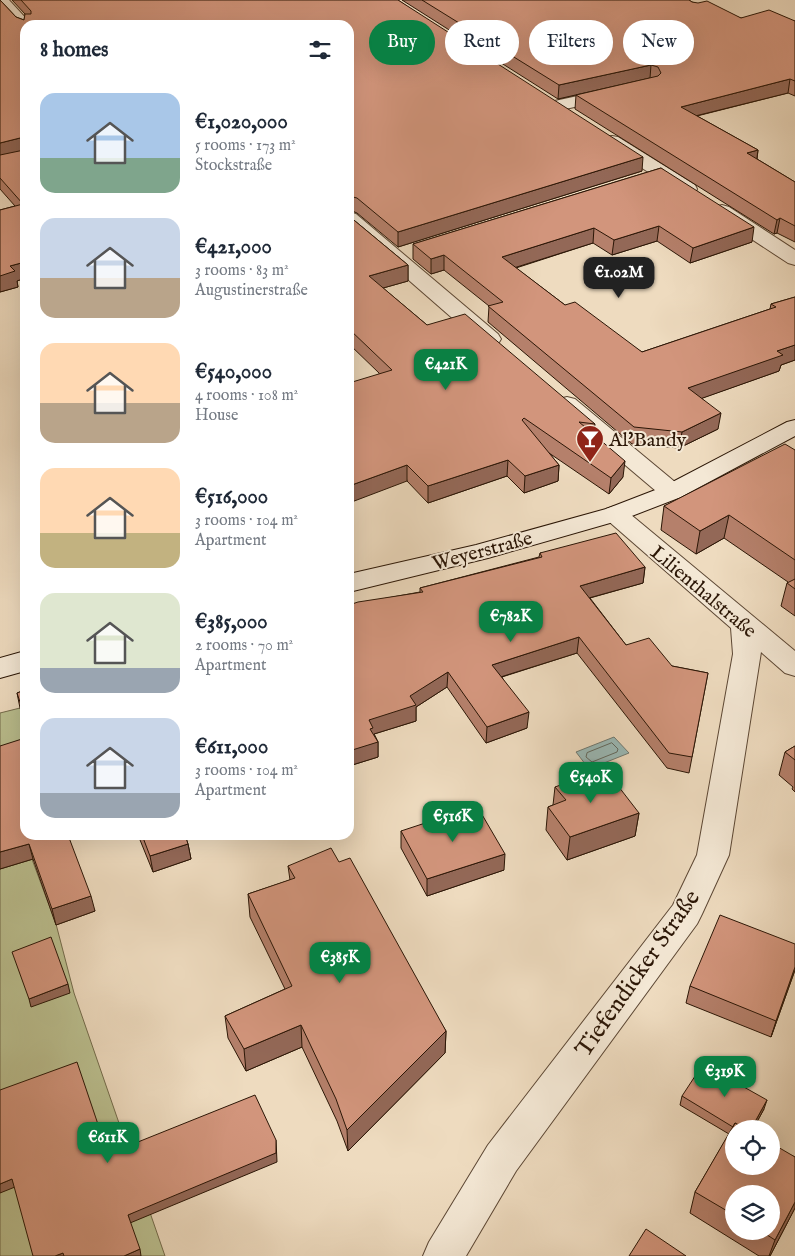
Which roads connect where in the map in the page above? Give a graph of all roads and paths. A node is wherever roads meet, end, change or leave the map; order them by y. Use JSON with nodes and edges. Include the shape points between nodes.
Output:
{"nodes":[{"id":1,"x":1,"y":0,"type":"edge"},
{"id":2,"x":20,"y":21,"type":"edge"},
{"id":3,"x":622,"y":91,"type":"edge"},
{"id":4,"x":540,"y":96,"type":"edge"},
{"id":5,"x":556,"y":106,"type":"junction"},
{"id":6,"x":572,"y":117,"type":"edge"},
{"id":7,"x":597,"y":132,"type":"edge"},
{"id":8,"x":662,"y":173,"type":"junction"},
{"id":9,"x":644,"y":178,"type":"edge"},
{"id":10,"x":354,"y":221,"type":"edge"},
{"id":11,"x":795,"y":259,"type":"edge"},
{"id":12,"x":508,"y":354,"type":"edge"},
{"id":13,"x":553,"y":392,"type":"edge"},
{"id":14,"x":795,"y":427,"type":"edge"},
{"id":15,"x":672,"y":492,"type":"junction"},
{"id":16,"x":615,"y":514,"type":"junction"},
{"id":17,"x":354,"y":582,"type":"edge"},
{"id":18,"x":745,"y":624,"type":"junction"},
{"id":19,"x":20,"y":663,"type":"edge"},
{"id":20,"x":795,"y":666,"type":"edge"},
{"id":21,"x":0,"y":668,"type":"edge"},
{"id":22,"x":443,"y":1256,"type":"edge"}],
"edges":[{"from":1,"to":2,"type":"street"},
{"from":3,"to":5,"type":"street"},
{"from":4,"to":5,"type":"street"},
{"from":5,"to":6,"type":"street"},
{"from":7,"to":8,"type":"street"},
{"from":8,"to":9,"type":"street"},
{"from":8,"to":11,"type":"street"},
{"from":10,"to":12,"type":"street","via":[[402,254]]},
{"from":13,"to":15,"type":"street"},
{"from":14,"to":15,"type":"street","name":"Weyerstraße"},
{"from":15,"to":16,"type":"street","name":"Weyerstraße"},
{"from":16,"to":17,"type":"street","name":"Weyerstraße","via":[[479,552]]},
{"from":16,"to":18,"type":"street","name":"Lilienthalstraße"},
{"from":18,"to":20,"type":"street","name":"Lilienthalstraße"},
{"from":18,"to":22,"type":"street","name":"Tiefendicker Straße","via":[[747,654],[713,855],[703,879],[685,914],[502,1158]]},
{"from":19,"to":21,"type":"street"}]}
